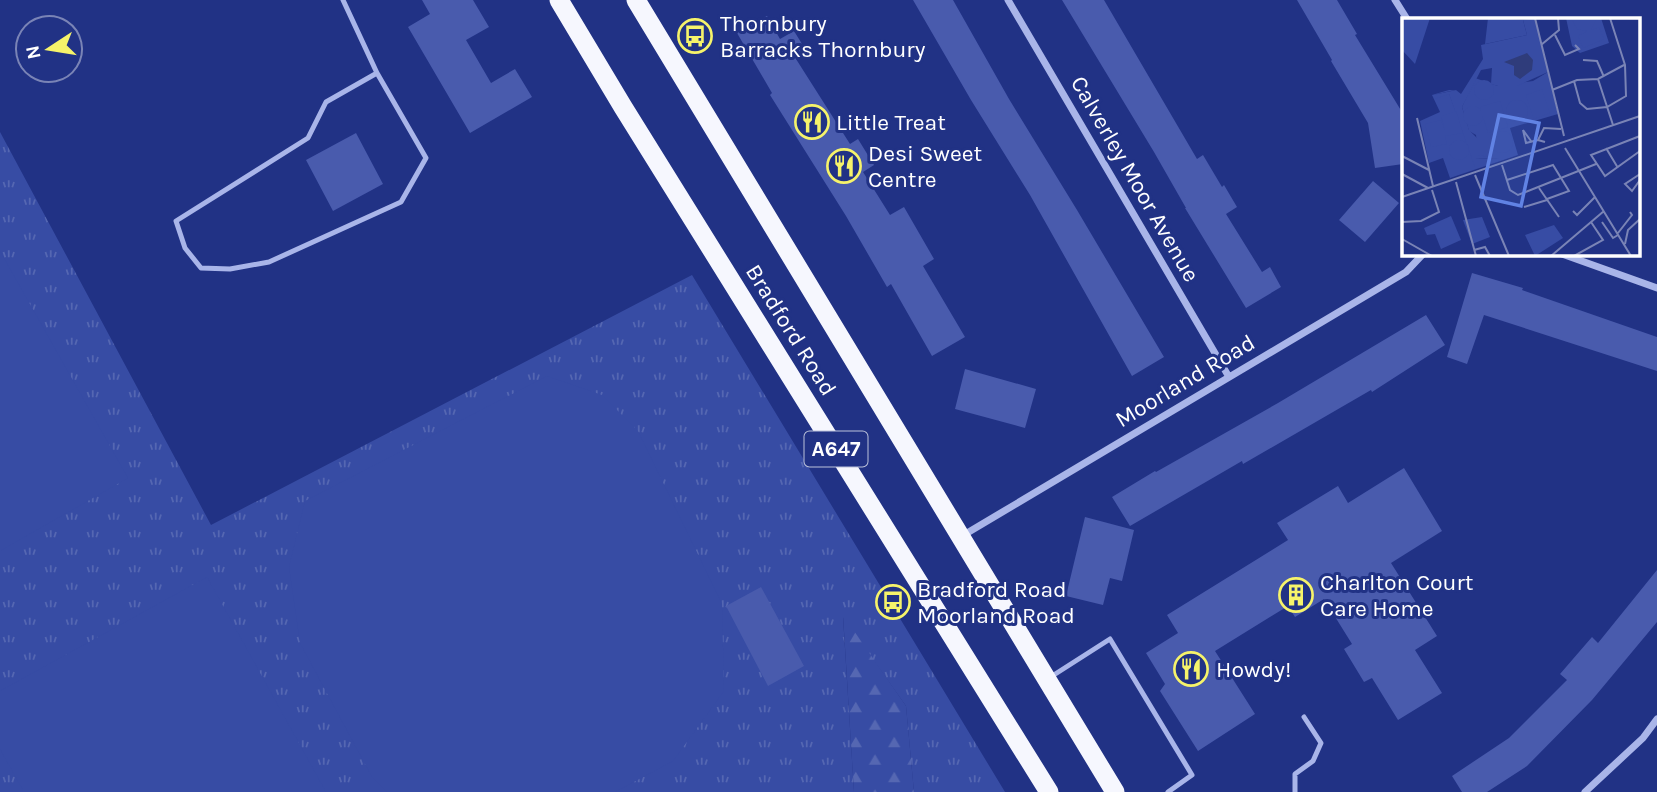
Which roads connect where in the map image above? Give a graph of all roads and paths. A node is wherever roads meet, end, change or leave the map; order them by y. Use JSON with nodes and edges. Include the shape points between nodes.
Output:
{"nodes":[{"id":1,"x":343,"y":0,"type":"edge"},
{"id":2,"x":559,"y":0,"type":"edge"},
{"id":3,"x":636,"y":0,"type":"edge"},
{"id":4,"x":1008,"y":0,"type":"edge"},
{"id":5,"x":1395,"y":0,"type":"edge"},
{"id":6,"x":1406,"y":18,"type":"edge"},
{"id":7,"x":377,"y":73,"type":"junction"},
{"id":8,"x":1421,"y":256,"type":"edge"},
{"id":9,"x":1568,"y":256,"type":"edge"},
{"id":10,"x":1657,"y":288,"type":"edge"},
{"id":11,"x":1229,"y":377,"type":"junction"},
{"id":12,"x":962,"y":536,"type":"junction"},
{"id":13,"x":1047,"y":680,"type":"junction"},
{"id":14,"x":1304,"y":717,"type":"dead end"},
{"id":15,"x":1657,"y":719,"type":"edge"},
{"id":16,"x":1049,"y":792,"type":"edge"},
{"id":17,"x":1115,"y":792,"type":"edge"},
{"id":18,"x":1168,"y":792,"type":"edge"},
{"id":19,"x":1294,"y":792,"type":"edge"},
{"id":20,"x":1585,"y":792,"type":"edge"}],
"edges":[{"from":1,"to":7,"type":"lane"},
{"from":2,"to":16,"type":"highway","name":"Bradford Road","number":"A647"},
{"from":3,"to":12,"type":"highway","name":"Bradford Road","number":"A647"},
{"from":4,"to":11,"type":"street","name":"Calverley Moor Avenue"},
{"from":5,"to":6,"type":"street"},
{"from":7,"to":7,"type":"lane","via":[[426,158],[401,202],[269,262],[230,269],[201,268],[185,248],[176,221],[308,138],[326,102]]},
{"from":8,"to":11,"type":"street","name":"Moorland Road","via":[[1406,272]]},
{"from":9,"to":10,"type":"street"},
{"from":11,"to":12,"type":"street","name":"Moorland Road"},
{"from":12,"to":13,"type":"highway","name":"Bradford Road","number":"A647"},
{"from":13,"to":17,"type":"highway","name":"Bradford Road","number":"A647"},
{"from":13,"to":18,"type":"lane","via":[[1110,639],[1192,775]]},
{"from":14,"to":19,"type":"lane","via":[[1321,743],[1313,761],[1295,774]]},
{"from":15,"to":20,"type":"street"}]}
